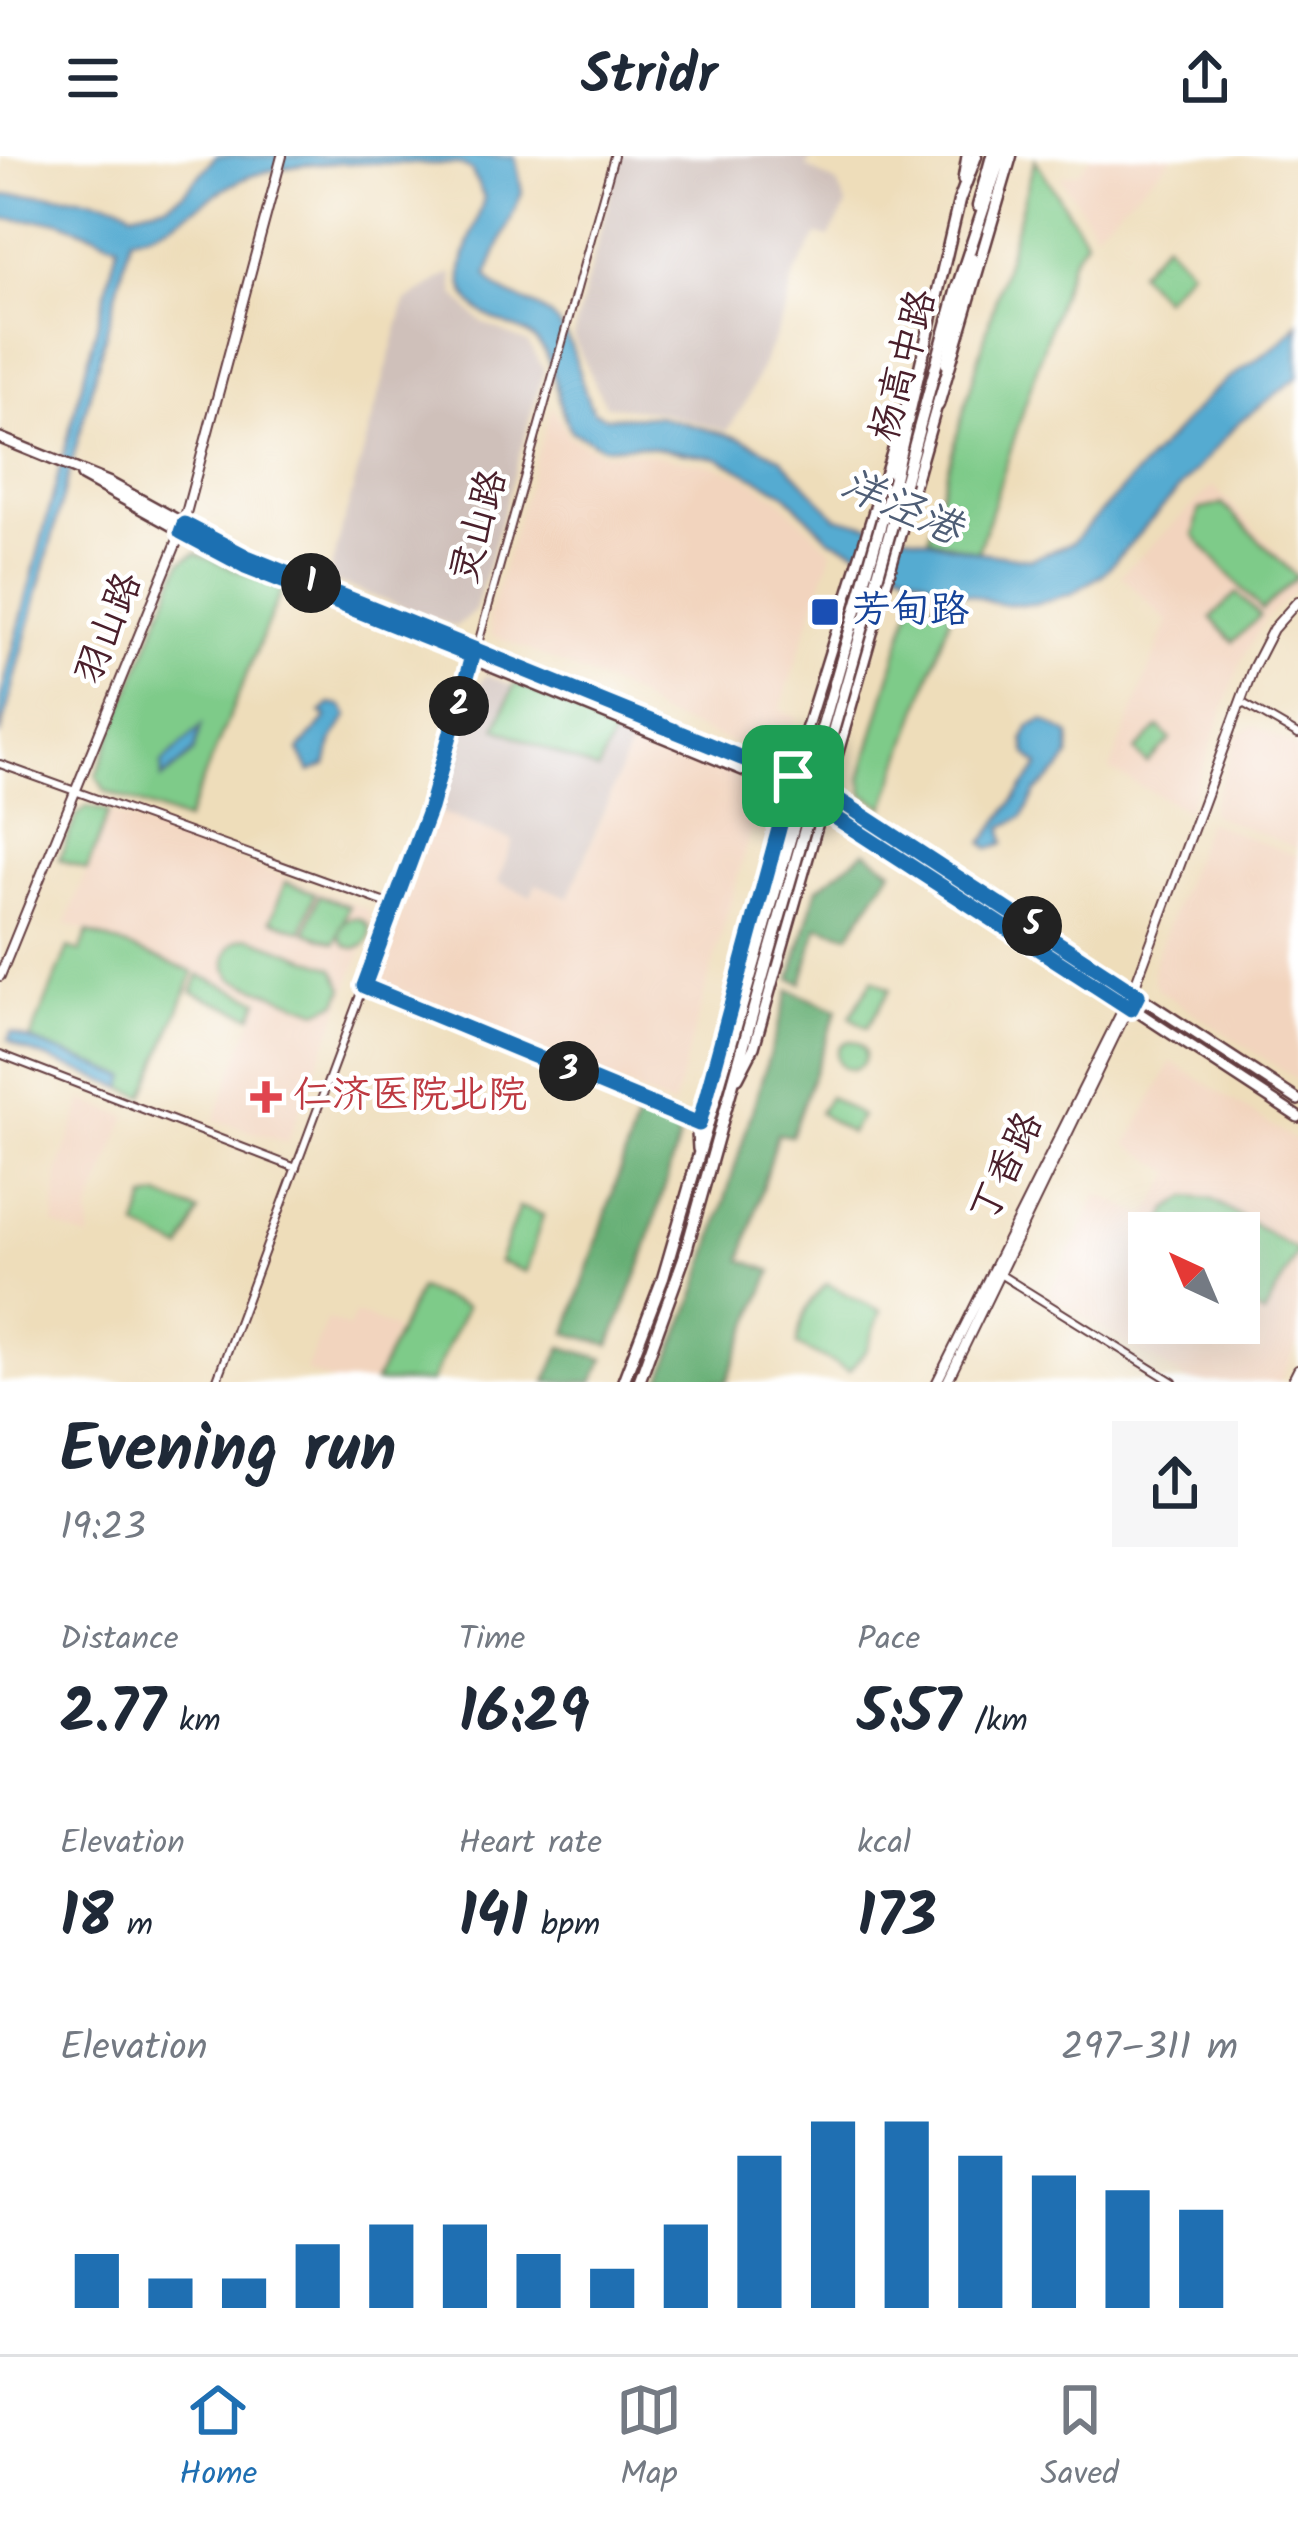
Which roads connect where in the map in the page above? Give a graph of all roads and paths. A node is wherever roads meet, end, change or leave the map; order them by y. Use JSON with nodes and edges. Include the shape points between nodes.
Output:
{"nodes":[{"id":1,"x":282,"y":156,"type":"edge"},
{"id":2,"x":614,"y":156,"type":"edge"},
{"id":3,"x":972,"y":156,"type":"edge"},
{"id":4,"x":992,"y":156,"type":"edge"},
{"id":5,"x":1001,"y":156,"type":"edge"},
{"id":6,"x":1011,"y":156,"type":"edge"},
{"id":7,"x":988,"y":195,"type":"junction"},
{"id":8,"x":970,"y":245,"type":"junction"},
{"id":9,"x":926,"y":360,"type":"junction"},
{"id":10,"x":938,"y":405,"type":"junction"},
{"id":11,"x":0,"y":438,"type":"edge"},
{"id":12,"x":900,"y":479,"type":"junction"},
{"id":13,"x":182,"y":528,"type":"junction"},
{"id":14,"x":1298,"y":601,"type":"edge"},
{"id":15,"x":474,"y":652,"type":"junction"},
{"id":16,"x":1241,"y":702,"type":"junction"},
{"id":17,"x":1298,"y":735,"type":"edge"},
{"id":18,"x":0,"y":764,"type":"edge"},
{"id":19,"x":791,"y":782,"type":"junction"},
{"id":20,"x":76,"y":791,"type":"junction"},
{"id":21,"x":830,"y":794,"type":"junction"},
{"id":22,"x":824,"y":811,"type":"junction"},
{"id":23,"x":394,"y":906,"type":"junction"},
{"id":24,"x":760,"y":963,"type":"junction"},
{"id":25,"x":0,"y":976,"type":"edge"},
{"id":26,"x":364,"y":986,"type":"junction"},
{"id":27,"x":1135,"y":990,"type":"junction"},
{"id":28,"x":1127,"y":1006,"type":"junction"},
{"id":29,"x":0,"y":1054,"type":"edge"},
{"id":30,"x":733,"y":1088,"type":"junction"},
{"id":31,"x":1298,"y":1100,"type":"edge"},
{"id":32,"x":1298,"y":1117,"type":"edge"},
{"id":33,"x":699,"y":1124,"type":"junction"},
{"id":34,"x":698,"y":1159,"type":"junction"},
{"id":35,"x":296,"y":1168,"type":"junction"},
{"id":36,"x":996,"y":1272,"type":"junction"},
{"id":37,"x":1298,"y":1370,"type":"edge"},
{"id":38,"x":216,"y":1382,"type":"edge"},
{"id":39,"x":623,"y":1382,"type":"edge"},
{"id":40,"x":639,"y":1382,"type":"edge"},
{"id":41,"x":937,"y":1382,"type":"edge"},
{"id":42,"x":947,"y":1382,"type":"edge"},
{"id":43,"x":1173,"y":1382,"type":"edge"},
{"id":44,"x":1292,"y":1382,"type":"edge"}],
"edges":[{"from":1,"to":13,"type":"street","name":"羽山路"},
{"from":2,"to":15,"type":"street","name":"灵山路"},
{"from":3,"to":9,"type":"highway","name":"杨高中路"},
{"from":4,"to":8,"type":"highway"},
{"from":5,"to":7,"type":"highway","name":"杨高中路"},
{"from":6,"to":10,"type":"highway"},
{"from":7,"to":8,"type":"highway","name":"杨高中路"},
{"from":7,"to":10,"type":"main road","name":"杨高中路"},
{"from":8,"to":12,"type":"highway","name":"杨高中路"},
{"from":9,"to":12,"type":"highway","name":"杨高中路"},
{"from":9,"to":19,"type":"main road","name":"杨高中路","via":[[872,506]]},
{"from":10,"to":21,"type":"main road","name":"杨高中路"},
{"from":11,"to":13,"type":"main road"},
{"from":12,"to":24,"type":"highway","name":"杨高中路","bridge":true},
{"from":13,"to":15,"type":"main road","via":[[245,566]]},
{"from":13,"to":20,"type":"street","name":"羽山路"},
{"from":14,"to":16,"type":"street","name":"丁香路","via":[[1262,647]]},
{"from":15,"to":19,"type":"main road"},
{"from":15,"to":23,"type":"street","name":"灵山路"},
{"from":16,"to":17,"type":"street"},
{"from":16,"to":27,"type":"street","name":"丁香路"},
{"from":18,"to":20,"type":"street"},
{"from":19,"to":21,"type":"main road"},
{"from":19,"to":22,"type":"main road"},
{"from":19,"to":33,"type":"main road","name":"杨高中路"},
{"from":20,"to":23,"type":"street"},
{"from":20,"to":25,"type":"street","name":"羽山路"},
{"from":21,"to":22,"type":"main road","name":"杨高中路"},
{"from":21,"to":27,"type":"main road"},
{"from":22,"to":28,"type":"main road"},
{"from":22,"to":30,"type":"main road","name":"杨高中路","via":[[754,1047]]},
{"from":23,"to":26,"type":"street","name":"灵山路"},
{"from":24,"to":30,"type":"highway","name":"杨高中路"},
{"from":24,"to":34,"type":"highway","name":"杨高中路"},
{"from":26,"to":33,"type":"street"},
{"from":26,"to":35,"type":"street","name":"灵山路"},
{"from":27,"to":28,"type":"street","name":"丁香路"},
{"from":27,"to":31,"type":"main road"},
{"from":28,"to":32,"type":"main road"},
{"from":28,"to":36,"type":"street","name":"丁香路"},
{"from":29,"to":35,"type":"street"},
{"from":30,"to":40,"type":"highway","name":"杨高中路","via":[[668,1312]]},
{"from":33,"to":34,"type":"main road","name":"杨高中路"},
{"from":34,"to":39,"type":"highway","name":"杨高中路"},
{"from":35,"to":38,"type":"street","name":"灵山路"},
{"from":36,"to":41,"type":"street","name":"丁香路"},
{"from":36,"to":42,"type":"street","name":"丁香路"},
{"from":36,"to":43,"type":"street"},
{"from":37,"to":44,"type":"street"}]}
